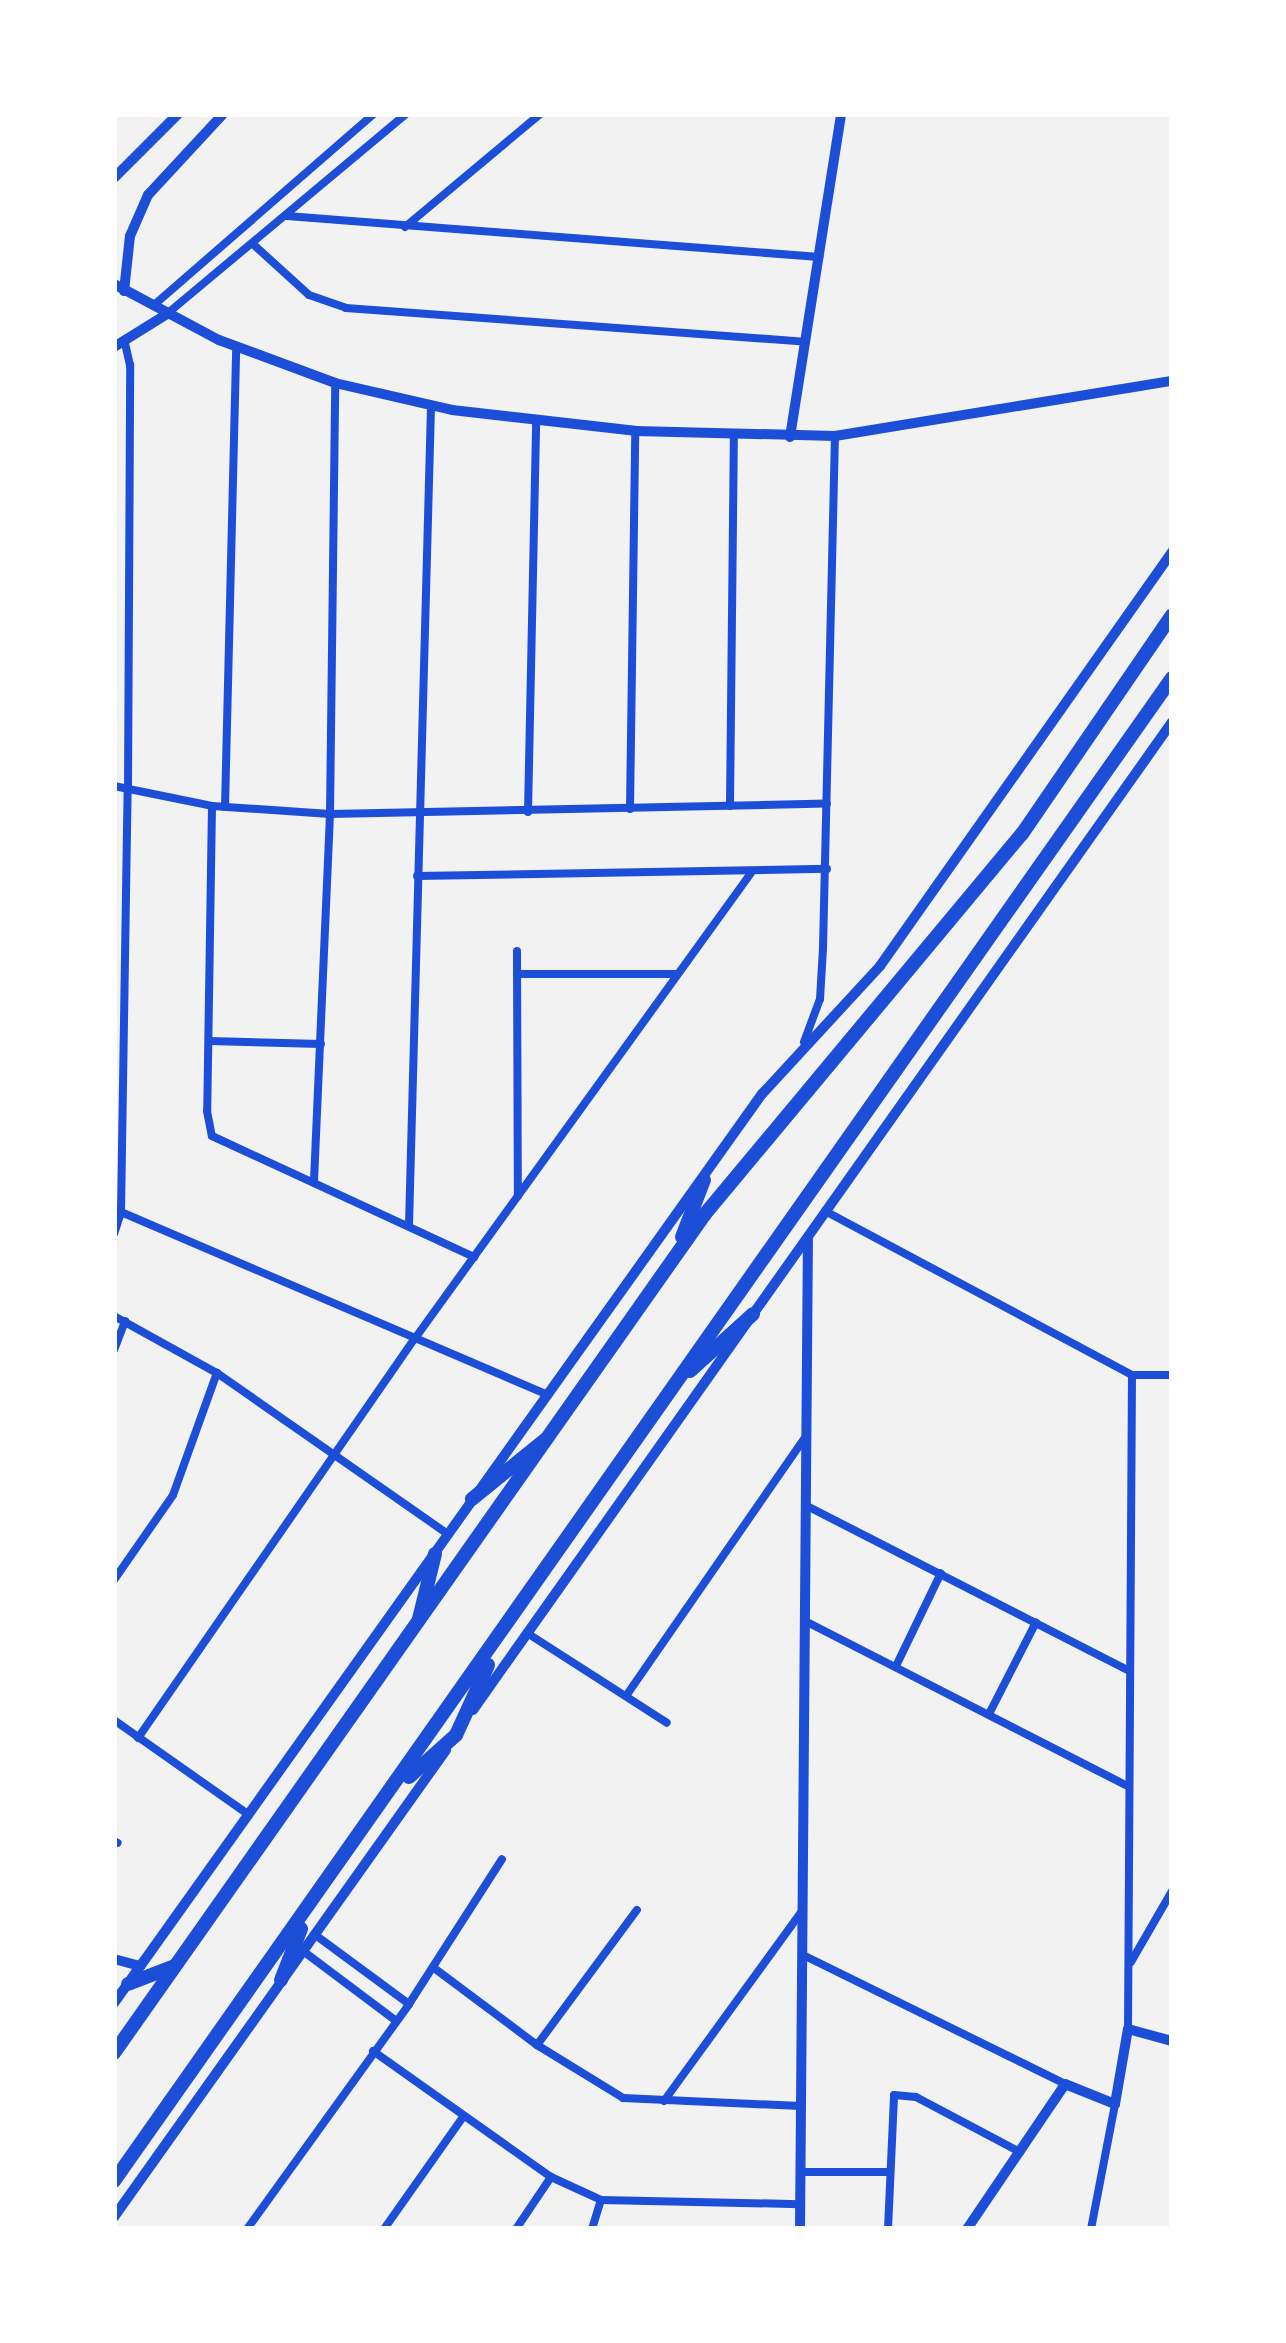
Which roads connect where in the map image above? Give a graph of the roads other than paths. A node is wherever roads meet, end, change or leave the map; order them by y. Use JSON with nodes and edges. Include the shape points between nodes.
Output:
{"nodes":[{"id":1,"x":178,"y":114,"type":"edge"},
{"id":2,"x":224,"y":114,"type":"edge"},
{"id":3,"x":374,"y":114,"type":"edge"},
{"id":4,"x":406,"y":114,"type":"edge"},
{"id":5,"x":540,"y":114,"type":"edge"},
{"id":6,"x":842,"y":114,"type":"edge"},
{"id":7,"x":114,"y":178,"type":"edge"},
{"id":8,"x":297,"y":183,"type":"junction"},
{"id":9,"x":310,"y":197,"type":"junction"},
{"id":10,"x":286,"y":216,"type":"junction"},
{"id":11,"x":405,"y":227,"type":"junction"},
{"id":12,"x":130,"y":236,"type":"junction"},
{"id":13,"x":114,"y":245,"type":"edge"},
{"id":14,"x":254,"y":245,"type":"junction"},
{"id":15,"x":819,"y":257,"type":"junction"},
{"id":16,"x":119,"y":287,"type":"edge"},
{"id":17,"x":154,"y":305,"type":"junction"},
{"id":18,"x":167,"y":314,"type":"junction"},
{"id":19,"x":146,"y":322,"type":"junction"},
{"id":20,"x":804,"y":342,"type":"junction"},
{"id":21,"x":119,"y":344,"type":"edge"},
{"id":22,"x":236,"y":347,"type":"junction"},
{"id":23,"x":1172,"y":381,"type":"edge"},
{"id":24,"x":335,"y":382,"type":"junction"},
{"id":25,"x":431,"y":406,"type":"junction"},
{"id":26,"x":536,"y":420,"type":"junction"},
{"id":27,"x":635,"y":431,"type":"junction"},
{"id":28,"x":734,"y":436,"type":"junction"},
{"id":29,"x":835,"y":436,"type":"junction"},
{"id":30,"x":790,"y":437,"type":"junction"},
{"id":31,"x":1172,"y":552,"type":"edge"},
{"id":32,"x":1172,"y":615,"type":"edge"},
{"id":33,"x":1172,"y":678,"type":"edge"},
{"id":34,"x":1172,"y":722,"type":"edge"},
{"id":35,"x":114,"y":786,"type":"edge"},
{"id":36,"x":128,"y":788,"type":"junction"},
{"id":37,"x":827,"y":804,"type":"junction"},
{"id":38,"x":212,"y":806,"type":"junction"},
{"id":39,"x":730,"y":806,"type":"junction"},
{"id":40,"x":225,"y":808,"type":"junction"},
{"id":41,"x":630,"y":809,"type":"junction"},
{"id":42,"x":422,"y":812,"type":"junction"},
{"id":43,"x":528,"y":812,"type":"junction"},
{"id":44,"x":330,"y":814,"type":"junction"},
{"id":45,"x":826,"y":869,"type":"junction"},
{"id":46,"x":751,"y":873,"type":"junction"},
{"id":47,"x":417,"y":876,"type":"junction"},
{"id":48,"x":517,"y":951,"type":"dead end"},
{"id":49,"x":517,"y":974,"type":"junction"},
{"id":50,"x":675,"y":974,"type":"junction"},
{"id":51,"x":209,"y":1042,"type":"junction"},
{"id":52,"x":804,"y":1042,"type":"junction"},
{"id":53,"x":321,"y":1044,"type":"junction"},
{"id":54,"x":704,"y":1180,"type":"junction"},
{"id":55,"x":314,"y":1181,"type":"junction"},
{"id":56,"x":518,"y":1198,"type":"junction"},
{"id":57,"x":118,"y":1210,"type":"edge"},
{"id":58,"x":825,"y":1210,"type":"junction"},
{"id":59,"x":409,"y":1225,"type":"junction"},
{"id":60,"x":114,"y":1234,"type":"edge"},
{"id":61,"x":808,"y":1240,"type":"junction"},
{"id":62,"x":474,"y":1257,"type":"junction"},
{"id":63,"x":671,"y":1266,"type":"junction"},
{"id":64,"x":753,"y":1314,"type":"junction"},
{"id":65,"x":114,"y":1316,"type":"edge"},
{"id":66,"x":125,"y":1321,"type":"junction"},
{"id":67,"x":416,"y":1337,"type":"junction"},
{"id":68,"x":114,"y":1350,"type":"edge"},
{"id":69,"x":217,"y":1373,"type":"junction"},
{"id":70,"x":1132,"y":1375,"type":"junction"},
{"id":71,"x":1172,"y":1376,"type":"edge"},
{"id":72,"x":673,"y":1386,"type":"junction"},
{"id":73,"x":548,"y":1395,"type":"junction"},
{"id":74,"x":806,"y":1436,"type":"junction"},
{"id":75,"x":550,"y":1437,"type":"junction"},
{"id":76,"x":338,"y":1455,"type":"junction"},
{"id":77,"x":472,"y":1499,"type":"junction"},
{"id":78,"x":807,"y":1506,"type":"junction"},
{"id":79,"x":448,"y":1534,"type":"junction"},
{"id":80,"x":435,"y":1554,"type":"junction"},
{"id":81,"x":941,"y":1573,"type":"junction"},
{"id":82,"x":114,"y":1580,"type":"edge"},
{"id":83,"x":805,"y":1621,"type":"junction"},
{"id":84,"x":1036,"y":1622,"type":"junction"},
{"id":85,"x":418,"y":1625,"type":"junction"},
{"id":86,"x":503,"y":1632,"type":"junction"},
{"id":87,"x":526,"y":1633,"type":"junction"},
{"id":88,"x":896,"y":1666,"type":"junction"},
{"id":89,"x":1127,"y":1670,"type":"junction"},
{"id":90,"x":626,"y":1696,"type":"junction"},
{"id":91,"x":989,"y":1714,"type":"junction"},
{"id":92,"x":114,"y":1720,"type":"edge"},
{"id":93,"x":667,"y":1723,"type":"dead end"},
{"id":94,"x":456,"y":1735,"type":"junction"},
{"id":95,"x":138,"y":1738,"type":"junction"},
{"id":96,"x":1126,"y":1784,"type":"junction"},
{"id":97,"x":392,"y":1792,"type":"junction"},
{"id":98,"x":250,"y":1815,"type":"junction"},
{"id":99,"x":502,"y":1859,"type":"dead end"},
{"id":100,"x":322,"y":1889,"type":"junction"},
{"id":101,"x":1172,"y":1891,"type":"edge"},
{"id":102,"x":638,"y":1910,"type":"dead end"},
{"id":103,"x":802,"y":1911,"type":"junction"},
{"id":104,"x":314,"y":1934,"type":"junction"},
{"id":105,"x":302,"y":1950,"type":"junction"},
{"id":106,"x":802,"y":1954,"type":"junction"},
{"id":107,"x":114,"y":1959,"type":"edge"},
{"id":108,"x":1130,"y":1964,"type":"junction"},
{"id":109,"x":140,"y":1966,"type":"junction"},
{"id":110,"x":175,"y":1966,"type":"junction"},
{"id":111,"x":434,"y":1968,"type":"junction"},
{"id":112,"x":280,"y":1980,"type":"junction"},
{"id":113,"x":128,"y":1984,"type":"junction"},
{"id":114,"x":114,"y":2003,"type":"edge"},
{"id":115,"x":409,"y":2004,"type":"junction"},
{"id":116,"x":395,"y":2020,"type":"junction"},
{"id":117,"x":1128,"y":2029,"type":"junction"},
{"id":118,"x":1172,"y":2041,"type":"edge"},
{"id":119,"x":537,"y":2045,"type":"junction"},
{"id":120,"x":373,"y":2051,"type":"junction"},
{"id":121,"x":114,"y":2053,"type":"edge"},
{"id":122,"x":1065,"y":2084,"type":"junction"},
{"id":123,"x":663,"y":2103,"type":"junction"},
{"id":124,"x":1115,"y":2104,"type":"junction"},
{"id":125,"x":801,"y":2106,"type":"junction"},
{"id":126,"x":463,"y":2117,"type":"junction"},
{"id":127,"x":1020,"y":2152,"type":"junction"},
{"id":128,"x":801,"y":2172,"type":"junction"},
{"id":129,"x":888,"y":2172,"type":"junction"},
{"id":130,"x":551,"y":2177,"type":"junction"},
{"id":131,"x":114,"y":2181,"type":"edge"},
{"id":132,"x":601,"y":2200,"type":"junction"},
{"id":133,"x":800,"y":2204,"type":"junction"},
{"id":134,"x":114,"y":2217,"type":"edge"},
{"id":135,"x":248,"y":2229,"type":"edge"},
{"id":136,"x":384,"y":2229,"type":"edge"},
{"id":137,"x":515,"y":2229,"type":"edge"},
{"id":138,"x":592,"y":2229,"type":"edge"},
{"id":139,"x":800,"y":2229,"type":"edge"},
{"id":140,"x":888,"y":2229,"type":"edge"},
{"id":141,"x":967,"y":2229,"type":"edge"},
{"id":142,"x":1091,"y":2229,"type":"edge"}],
"edges":[{"from":1,"to":7,"type":"main road"},
{"from":2,"to":12,"type":"main road","via":[[164,172]]},
{"from":3,"to":8,"type":"street"},
{"from":4,"to":9,"type":"street"},
{"from":5,"to":11,"type":"street"},
{"from":6,"to":15,"type":"main road"},
{"from":8,"to":9,"type":"street"},
{"from":8,"to":17,"type":"street"},
{"from":9,"to":10,"type":"street"},
{"from":10,"to":11,"type":"street"},
{"from":10,"to":14,"type":"street"},
{"from":11,"to":15,"type":"street"},
{"from":12,"to":13,"type":"main road"},
{"from":12,"to":16,"type":"main road"},
{"from":14,"to":18,"type":"street"},
{"from":14,"to":20,"type":"street","via":[[309,295],[346,308]]},
{"from":15,"to":20,"type":"main road"},
{"from":16,"to":17,"type":"main road"},
{"from":17,"to":18,"type":"main road"},
{"from":17,"to":19,"type":"main road"},
{"from":18,"to":19,"type":"main road"},
{"from":18,"to":22,"type":"main road"},
{"from":19,"to":21,"type":"main road"},
{"from":20,"to":30,"type":"main road"},
{"from":21,"to":36,"type":"street","via":[[130,365]]},
{"from":22,"to":24,"type":"main road"},
{"from":22,"to":40,"type":"street"},
{"from":23,"to":29,"type":"main road"},
{"from":24,"to":25,"type":"main road"},
{"from":24,"to":44,"type":"street"},
{"from":25,"to":26,"type":"main road"},
{"from":25,"to":42,"type":"street"},
{"from":26,"to":27,"type":"main road"},
{"from":26,"to":43,"type":"street"},
{"from":27,"to":28,"type":"main road"},
{"from":27,"to":41,"type":"street"},
{"from":28,"to":30,"type":"main road"},
{"from":28,"to":39,"type":"street"},
{"from":29,"to":30,"type":"main road"},
{"from":29,"to":37,"type":"street"},
{"from":31,"to":52,"type":"main road","via":[[880,966]]},
{"from":32,"to":63,"type":"highway","via":[[1022,834],[760,1144]]},
{"from":33,"to":72,"type":"highway"},
{"from":34,"to":58,"type":"main road"},
{"from":35,"to":36,"type":"street"},
{"from":36,"to":38,"type":"street"},
{"from":36,"to":57,"type":"street"},
{"from":37,"to":39,"type":"street"},
{"from":37,"to":45,"type":"street"},
{"from":38,"to":40,"type":"street"},
{"from":38,"to":51,"type":"street"},
{"from":39,"to":41,"type":"street"},
{"from":40,"to":44,"type":"street"},
{"from":41,"to":43,"type":"street"},
{"from":42,"to":43,"type":"street"},
{"from":42,"to":44,"type":"street"},
{"from":42,"to":47,"type":"street"},
{"from":44,"to":53,"type":"street"},
{"from":45,"to":46,"type":"street"},
{"from":45,"to":52,"type":"street","via":[[820,999]]},
{"from":46,"to":47,"type":"street"},
{"from":46,"to":50,"type":"street"},
{"from":47,"to":59,"type":"street"},
{"from":48,"to":49,"type":"street"},
{"from":49,"to":50,"type":"street"},
{"from":49,"to":56,"type":"street"},
{"from":50,"to":56,"type":"street"},
{"from":51,"to":53,"type":"street"},
{"from":51,"to":55,"type":"street","via":[[208,1126],[218,1142]]},
{"from":52,"to":54,"type":"main road"},
{"from":53,"to":55,"type":"street"},
{"from":54,"to":63,"type":"highway"},
{"from":54,"to":73,"type":"main road"},
{"from":55,"to":59,"type":"street"},
{"from":56,"to":62,"type":"street"},
{"from":57,"to":60,"type":"street"},
{"from":57,"to":67,"type":"street"},
{"from":58,"to":61,"type":"main road"},
{"from":58,"to":70,"type":"street"},
{"from":59,"to":62,"type":"street"},
{"from":61,"to":64,"type":"main road"},
{"from":61,"to":74,"type":"main road"},
{"from":62,"to":67,"type":"street"},
{"from":63,"to":75,"type":"highway"},
{"from":64,"to":72,"type":"highway"},
{"from":64,"to":87,"type":"main road"},
{"from":65,"to":66,"type":"street"},
{"from":66,"to":68,"type":"street"},
{"from":66,"to":69,"type":"street"},
{"from":67,"to":73,"type":"street"},
{"from":67,"to":76,"type":"street"},
{"from":69,"to":76,"type":"street"},
{"from":69,"to":82,"type":"street","via":[[173,1495]]},
{"from":70,"to":71,"type":"street"},
{"from":70,"to":89,"type":"street"},
{"from":72,"to":86,"type":"highway"},
{"from":73,"to":77,"type":"main road"},
{"from":74,"to":78,"type":"main road"},
{"from":74,"to":90,"type":"street"},
{"from":75,"to":77,"type":"highway"},
{"from":75,"to":85,"type":"highway"},
{"from":76,"to":79,"type":"street"},
{"from":76,"to":95,"type":"street"},
{"from":77,"to":79,"type":"main road"},
{"from":78,"to":81,"type":"street"},
{"from":78,"to":83,"type":"main road"},
{"from":79,"to":80,"type":"main road"},
{"from":80,"to":85,"type":"highway"},
{"from":80,"to":98,"type":"main road"},
{"from":81,"to":84,"type":"street"},
{"from":81,"to":88,"type":"street"},
{"from":83,"to":88,"type":"street"},
{"from":83,"to":103,"type":"main road"},
{"from":84,"to":89,"type":"street"},
{"from":84,"to":91,"type":"street"},
{"from":85,"to":110,"type":"highway"},
{"from":86,"to":94,"type":"highway"},
{"from":86,"to":97,"type":"highway"},
{"from":87,"to":90,"type":"street"},
{"from":87,"to":94,"type":"main road"},
{"from":88,"to":91,"type":"street"},
{"from":89,"to":96,"type":"street"},
{"from":90,"to":93,"type":"street"},
{"from":91,"to":96,"type":"street"},
{"from":92,"to":95,"type":"street"},
{"from":94,"to":97,"type":"highway"},
{"from":94,"to":104,"type":"main road"},
{"from":95,"to":98,"type":"street"},
{"from":96,"to":108,"type":"street"},
{"from":97,"to":100,"type":"highway"},
{"from":98,"to":109,"type":"main road"},
{"from":99,"to":111,"type":"street"},
{"from":100,"to":112,"type":"highway"},
{"from":100,"to":131,"type":"highway"},
{"from":101,"to":108,"type":"street"},
{"from":102,"to":119,"type":"street"},
{"from":103,"to":106,"type":"main road"},
{"from":103,"to":123,"type":"street"},
{"from":104,"to":105,"type":"main road"},
{"from":104,"to":115,"type":"street"},
{"from":105,"to":112,"type":"main road"},
{"from":105,"to":116,"type":"street"},
{"from":106,"to":122,"type":"street"},
{"from":106,"to":125,"type":"main road"},
{"from":107,"to":109,"type":"main road"},
{"from":108,"to":117,"type":"street"},
{"from":109,"to":113,"type":"main road"},
{"from":110,"to":113,"type":"highway"},
{"from":110,"to":121,"type":"highway"},
{"from":111,"to":115,"type":"street"},
{"from":111,"to":119,"type":"street"},
{"from":112,"to":134,"type":"main road"},
{"from":113,"to":114,"type":"main road"},
{"from":115,"to":116,"type":"street"},
{"from":116,"to":120,"type":"street"},
{"from":117,"to":118,"type":"main road"},
{"from":117,"to":124,"type":"main road"},
{"from":119,"to":123,"type":"street","via":[[613,2094]]},
{"from":120,"to":126,"type":"street"},
{"from":120,"to":135,"type":"street"},
{"from":122,"to":124,"type":"main road"},
{"from":122,"to":127,"type":"main road"},
{"from":123,"to":125,"type":"street"},
{"from":124,"to":142,"type":"street"},
{"from":125,"to":128,"type":"main road"},
{"from":126,"to":130,"type":"street"},
{"from":126,"to":136,"type":"street"},
{"from":127,"to":129,"type":"street","via":[[899,2092],[890,2102]]},
{"from":127,"to":141,"type":"main road"},
{"from":128,"to":129,"type":"street"},
{"from":128,"to":133,"type":"main road"},
{"from":129,"to":140,"type":"street"},
{"from":130,"to":132,"type":"street"},
{"from":130,"to":137,"type":"street"},
{"from":132,"to":133,"type":"street"},
{"from":132,"to":138,"type":"street"},
{"from":133,"to":139,"type":"main road"}]}
